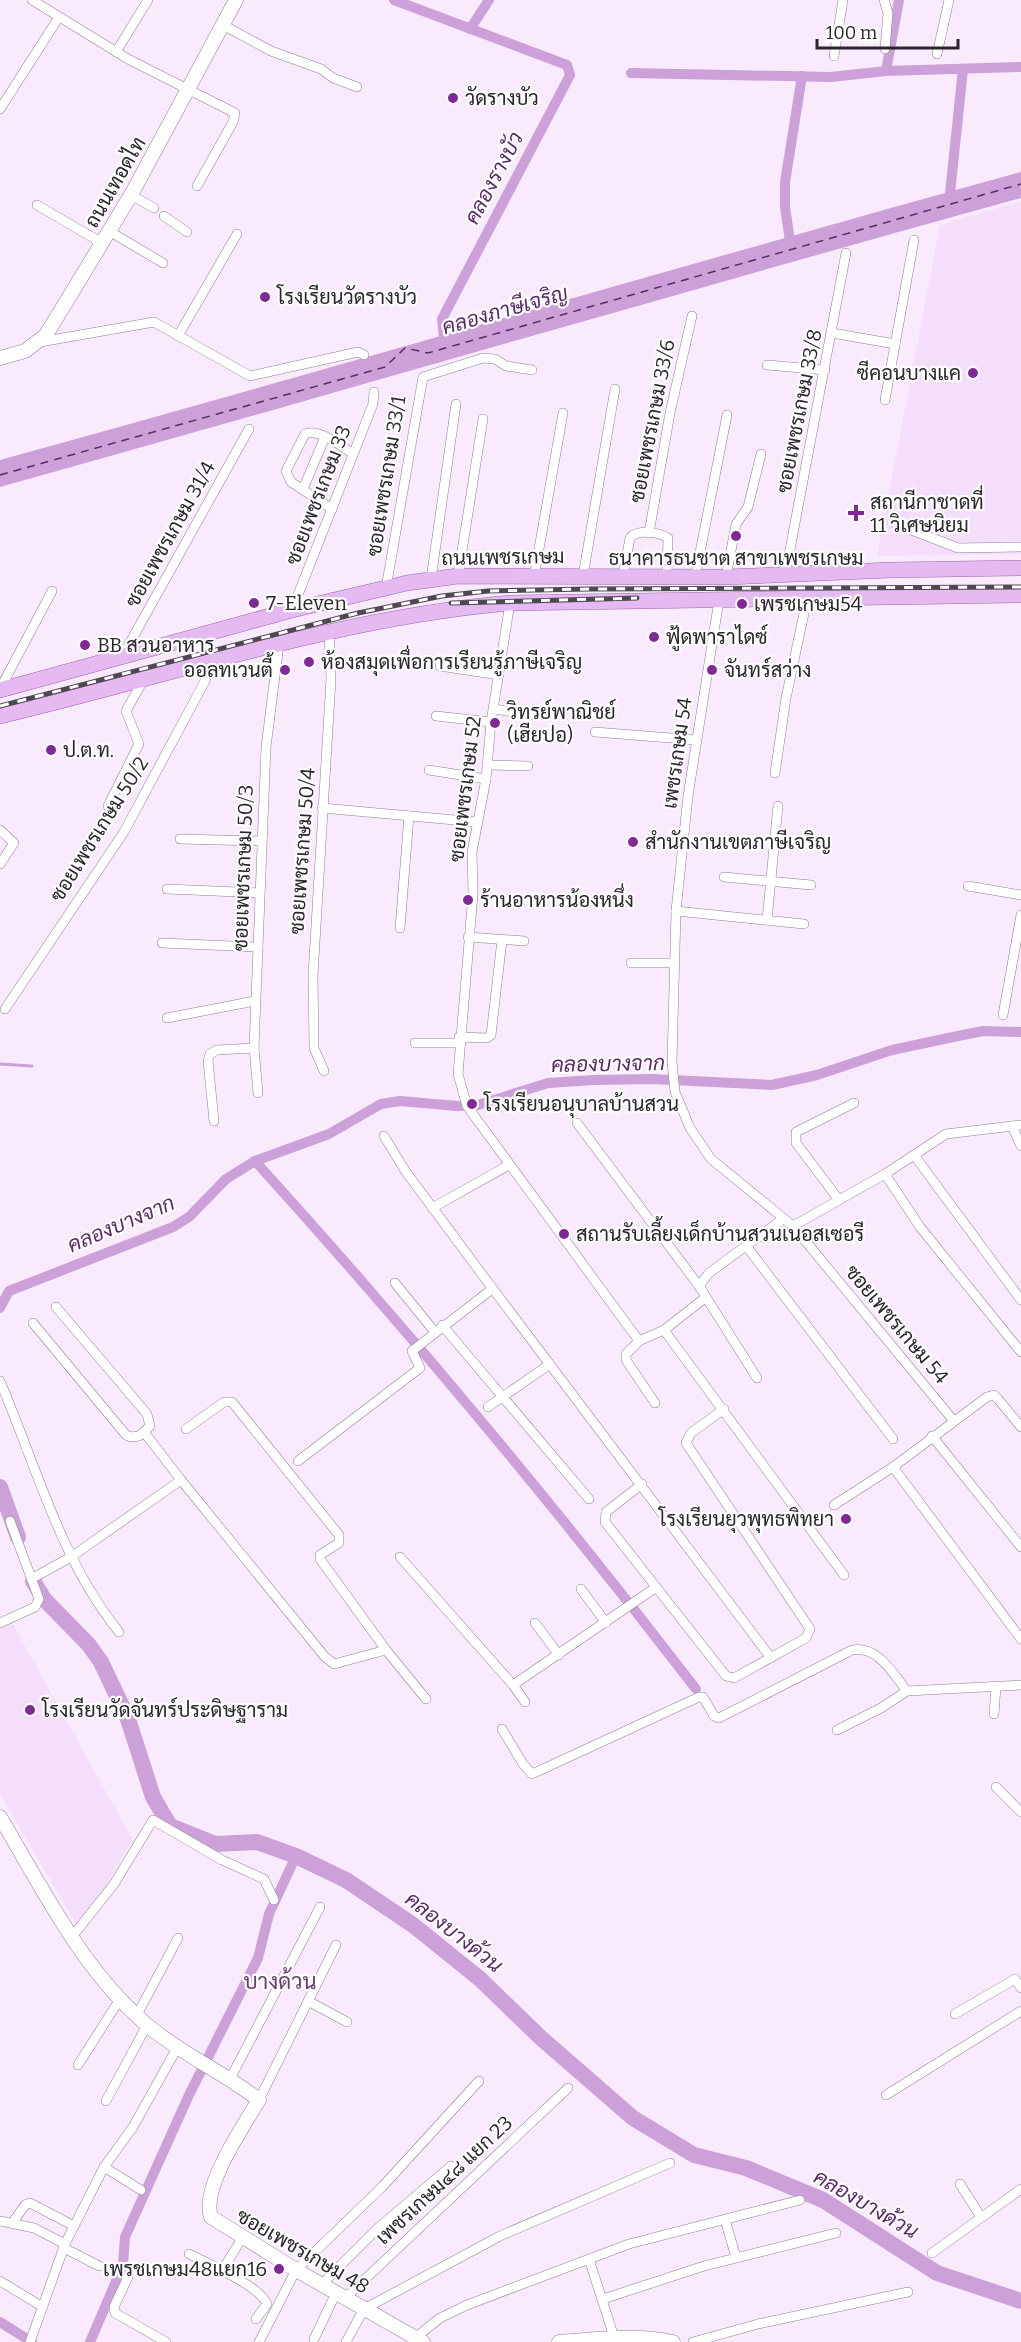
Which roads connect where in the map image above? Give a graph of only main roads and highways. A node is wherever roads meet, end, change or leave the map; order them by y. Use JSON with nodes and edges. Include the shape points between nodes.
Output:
{"nodes":[{"id":1,"x":1021,"y":568,"type":"edge"},
{"id":2,"x":1021,"y":595,"type":"edge"},
{"id":3,"x":0,"y":689,"type":"edge"},
{"id":4,"x":0,"y":716,"type":"edge"}],
"edges":[{"from":1,"to":3,"type":"main road","name":"ถนนเพชรเกษม","via":[[695,578],[623,575],[431,579],[292,610]]},
{"from":2,"to":4,"type":"main road","via":[[510,603],[429,612],[328,632]]}]}
